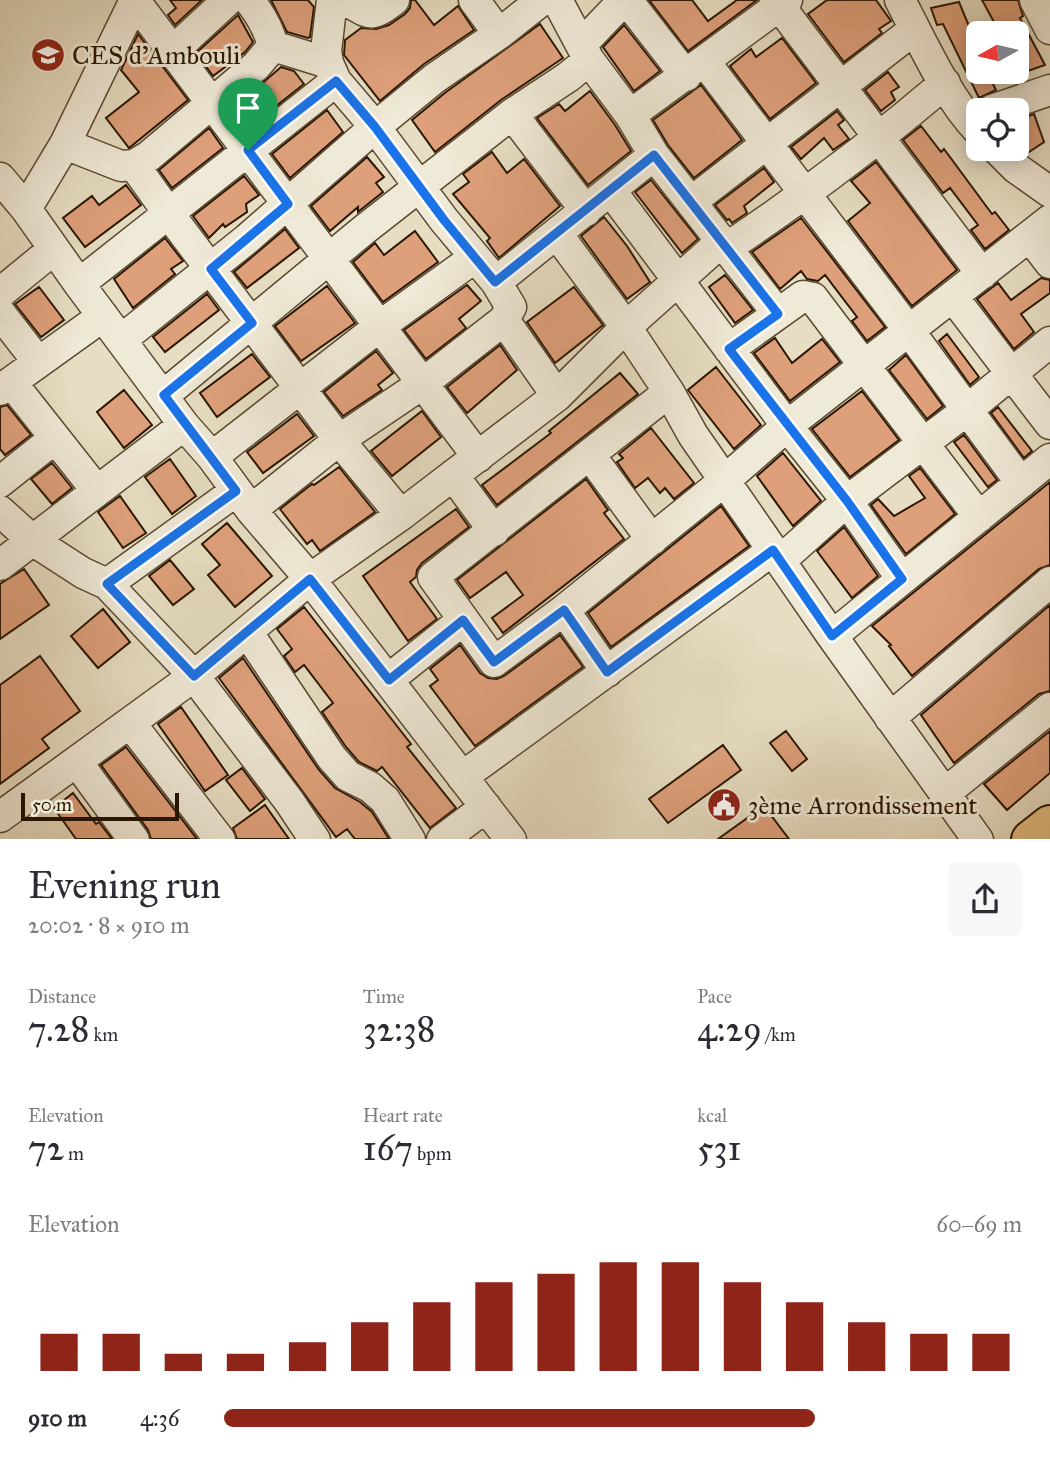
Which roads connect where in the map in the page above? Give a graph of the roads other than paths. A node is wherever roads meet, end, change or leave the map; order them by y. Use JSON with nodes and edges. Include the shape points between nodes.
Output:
{"nodes":[{"id":1,"x":135,"y":0,"type":"edge"},
{"id":2,"x":228,"y":0,"type":"edge"},
{"id":3,"x":249,"y":0,"type":"edge"},
{"id":4,"x":332,"y":0,"type":"edge"},
{"id":5,"x":345,"y":0,"type":"edge"},
{"id":6,"x":394,"y":0,"type":"edge"},
{"id":7,"x":474,"y":0,"type":"edge"},
{"id":8,"x":542,"y":0,"type":"edge"},
{"id":9,"x":557,"y":0,"type":"edge"},
{"id":10,"x":625,"y":0,"type":"edge"},
{"id":11,"x":1035,"y":0,"type":"edge"},
{"id":12,"x":780,"y":2,"type":"edge"},
{"id":13,"x":909,"y":9,"type":"edge"},
{"id":14,"x":1050,"y":29,"type":"edge"},
{"id":15,"x":499,"y":34,"type":"junction"},
{"id":16,"x":273,"y":46,"type":"junction"},
{"id":17,"x":174,"y":50,"type":"junction"},
{"id":18,"x":585,"y":52,"type":"junction"},
{"id":19,"x":696,"y":69,"type":"junction"},
{"id":20,"x":332,"y":72,"type":"junction"},
{"id":21,"x":946,"y":83,"type":"junction"},
{"id":22,"x":840,"y":86,"type":"junction"},
{"id":23,"x":1050,"y":90,"type":"edge"},
{"id":24,"x":1029,"y":98,"type":"edge"},
{"id":25,"x":211,"y":104,"type":"junction"},
{"id":26,"x":966,"y":104,"type":"edge"},
{"id":27,"x":512,"y":114,"type":"junction"},
{"id":28,"x":630,"y":115,"type":"junction"},
{"id":29,"x":375,"y":127,"type":"junction"},
{"id":30,"x":880,"y":139,"type":"junction"},
{"id":31,"x":766,"y":144,"type":"junction"},
{"id":32,"x":65,"y":145,"type":"junction"},
{"id":33,"x":248,"y":150,"type":"junction"},
{"id":34,"x":654,"y":155,"type":"junction"},
{"id":35,"x":1009,"y":161,"type":"edge"},
{"id":36,"x":134,"y":165,"type":"junction"},
{"id":37,"x":2,"y":184,"type":"edge"},
{"id":38,"x":419,"y":187,"type":"junction"},
{"id":39,"x":611,"y":191,"type":"junction"},
{"id":40,"x":1050,"y":192,"type":"edge"},
{"id":41,"x":805,"y":195,"type":"junction"},
{"id":42,"x":691,"y":202,"type":"junction"},
{"id":43,"x":288,"y":204,"type":"junction"},
{"id":44,"x":26,"y":209,"type":"junction"},
{"id":45,"x":586,"y":211,"type":"junction"},
{"id":46,"x":169,"y":214,"type":"junction"},
{"id":47,"x":1040,"y":229,"type":"edge"},
{"id":48,"x":557,"y":234,"type":"junction"},
{"id":49,"x":725,"y":244,"type":"junction"},
{"id":50,"x":54,"y":249,"type":"junction"},
{"id":51,"x":330,"y":258,"type":"junction"},
{"id":52,"x":474,"y":258,"type":"junction"},
{"id":53,"x":1050,"y":263,"type":"edge"},
{"id":54,"x":211,"y":269,"type":"junction"},
{"id":55,"x":982,"y":274,"type":"junction"},
{"id":56,"x":495,"y":282,"type":"junction"},
{"id":57,"x":679,"y":282,"type":"junction"},
{"id":58,"x":79,"y":284,"type":"junction"},
{"id":59,"x":0,"y":293,"type":"edge"},
{"id":60,"x":953,"y":297,"type":"junction"},
{"id":61,"x":0,"y":313,"type":"edge"},
{"id":62,"x":778,"y":314,"type":"junction"},
{"id":63,"x":103,"y":316,"type":"junction"},
{"id":64,"x":504,"y":320,"type":"junction"},
{"id":65,"x":252,"y":323,"type":"junction"},
{"id":66,"x":380,"y":326,"type":"junction"},
{"id":67,"x":626,"y":327,"type":"junction"},
{"id":68,"x":910,"y":332,"type":"junction"},
{"id":69,"x":121,"y":340,"type":"junction"},
{"id":70,"x":1050,"y":342,"type":"edge"},
{"id":71,"x":729,"y":349,"type":"junction"},
{"id":72,"x":38,"y":362,"type":"junction"},
{"id":73,"x":865,"y":367,"type":"junction"},
{"id":74,"x":1012,"y":373,"type":"junction"},
{"id":75,"x":422,"y":384,"type":"junction"},
{"id":76,"x":6,"y":386,"type":"edge"},
{"id":77,"x":301,"y":387,"type":"junction"},
{"id":78,"x":669,"y":393,"type":"junction"},
{"id":79,"x":164,"y":395,"type":"junction"},
{"id":80,"x":557,"y":396,"type":"junction"},
{"id":81,"x":965,"y":411,"type":"junction"},
{"id":82,"x":1050,"y":424,"type":"edge"},
{"id":83,"x":184,"y":425,"type":"junction"},
{"id":84,"x":787,"y":426,"type":"junction"},
{"id":85,"x":55,"y":438,"type":"junction"},
{"id":86,"x":339,"y":440,"type":"junction"},
{"id":87,"x":923,"y":443,"type":"junction"},
{"id":88,"x":590,"y":454,"type":"junction"},
{"id":89,"x":212,"y":457,"type":"junction"},
{"id":90,"x":478,"y":457,"type":"junction"},
{"id":91,"x":1050,"y":459,"type":"edge"},
{"id":92,"x":453,"y":475,"type":"junction"},
{"id":93,"x":724,"y":481,"type":"junction"},
{"id":94,"x":0,"y":482,"type":"edge"},
{"id":95,"x":1021,"y":483,"type":"junction"},
{"id":96,"x":97,"y":491,"type":"junction"},
{"id":97,"x":243,"y":500,"type":"junction"},
{"id":98,"x":847,"y":501,"type":"junction"},
{"id":99,"x":0,"y":511,"type":"edge"},
{"id":100,"x":401,"y":516,"type":"junction"},
{"id":101,"x":979,"y":517,"type":"junction"},
{"id":102,"x":494,"y":531,"type":"junction"},
{"id":103,"x":32,"y":540,"type":"junction"},
{"id":104,"x":652,"y":540,"type":"junction"},
{"id":105,"x":776,"y":555,"type":"junction"},
{"id":106,"x":0,"y":565,"type":"edge"},
{"id":107,"x":310,"y":579,"type":"junction"},
{"id":108,"x":902,"y":579,"type":"junction"},
{"id":109,"x":1050,"y":582,"type":"edge"},
{"id":110,"x":107,"y":584,"type":"junction"},
{"id":111,"x":564,"y":610,"type":"junction"},
{"id":112,"x":463,"y":620,"type":"junction"},
{"id":113,"x":248,"y":633,"type":"junction"},
{"id":114,"x":832,"y":636,"type":"junction"},
{"id":115,"x":607,"y":672,"type":"junction"},
{"id":116,"x":194,"y":676,"type":"junction"},
{"id":117,"x":389,"y":680,"type":"junction"},
{"id":118,"x":1050,"y":708,"type":"edge"},
{"id":119,"x":890,"y":718,"type":"junction"},
{"id":120,"x":131,"y":724,"type":"junction"},
{"id":121,"x":77,"y":762,"type":"junction"},
{"id":122,"x":462,"y":777,"type":"junction"},
{"id":123,"x":945,"y":793,"type":"junction"},
{"id":124,"x":486,"y":807,"type":"junction"},
{"id":125,"x":0,"y":817,"type":"edge"},
{"id":126,"x":1050,"y":825,"type":"edge"},
{"id":127,"x":134,"y":839,"type":"edge"},
{"id":128,"x":220,"y":839,"type":"edge"},
{"id":129,"x":315,"y":839,"type":"edge"},
{"id":130,"x":410,"y":839,"type":"edge"},
{"id":131,"x":442,"y":839,"type":"edge"},
{"id":132,"x":511,"y":839,"type":"edge"},
{"id":133,"x":978,"y":839,"type":"edge"},
{"id":134,"x":1031,"y":839,"type":"edge"}],
"edges":[{"from":1,"to":17,"type":"street"},
{"from":1,"to":32,"type":"street"},
{"from":2,"to":17,"type":"street"},
{"from":3,"to":16,"type":"street"},
{"from":4,"to":20,"type":"street","via":[[327,35]]},
{"from":5,"to":6,"type":"street","via":[[371,14]]},
{"from":7,"to":15,"type":"street"},
{"from":8,"to":15,"type":"street"},
{"from":9,"to":18,"type":"street"},
{"from":10,"to":18,"type":"street"},
{"from":10,"to":19,"type":"street"},
{"from":11,"to":14,"type":"street"},
{"from":12,"to":19,"type":"street"},
{"from":12,"to":22,"type":"street"},
{"from":13,"to":21,"type":"street"},
{"from":13,"to":22,"type":"street"},
{"from":15,"to":29,"type":"street"},
{"from":16,"to":20,"type":"street"},
{"from":16,"to":25,"type":"street"},
{"from":17,"to":25,"type":"street"},
{"from":18,"to":27,"type":"street","via":[[568,77]]},
{"from":18,"to":28,"type":"street"},
{"from":19,"to":28,"type":"street"},
{"from":19,"to":31,"type":"street"},
{"from":20,"to":29,"type":"street"},
{"from":20,"to":33,"type":"street"},
{"from":21,"to":26,"type":"street"},
{"from":21,"to":30,"type":"street"},
{"from":22,"to":30,"type":"street"},
{"from":22,"to":31,"type":"street"},
{"from":23,"to":24,"type":"street"},
{"from":25,"to":33,"type":"street"},
{"from":25,"to":36,"type":"street"},
{"from":27,"to":38,"type":"street"},
{"from":27,"to":45,"type":"street"},
{"from":28,"to":34,"type":"street"},
{"from":29,"to":38,"type":"street"},
{"from":29,"to":43,"type":"street"},
{"from":30,"to":41,"type":"street"},
{"from":30,"to":55,"type":"street"},
{"from":31,"to":41,"type":"street"},
{"from":31,"to":42,"type":"street"},
{"from":32,"to":36,"type":"street","via":[[121,166]]},
{"from":32,"to":44,"type":"street"},
{"from":33,"to":43,"type":"street"},
{"from":33,"to":46,"type":"street"},
{"from":34,"to":39,"type":"street"},
{"from":34,"to":42,"type":"street"},
{"from":35,"to":40,"type":"street"},
{"from":36,"to":46,"type":"street"},
{"from":37,"to":44,"type":"street"},
{"from":38,"to":51,"type":"street"},
{"from":38,"to":52,"type":"street"},
{"from":39,"to":45,"type":"street"},
{"from":39,"to":57,"type":"street"},
{"from":41,"to":49,"type":"street"},
{"from":41,"to":68,"type":"street"},
{"from":42,"to":49,"type":"street"},
{"from":43,"to":51,"type":"street"},
{"from":43,"to":54,"type":"street"},
{"from":44,"to":50,"type":"street"},
{"from":45,"to":48,"type":"street"},
{"from":46,"to":54,"type":"street"},
{"from":46,"to":58,"type":"street"},
{"from":47,"to":53,"type":"street"},
{"from":47,"to":55,"type":"street"},
{"from":48,"to":56,"type":"street"},
{"from":48,"to":67,"type":"street"},
{"from":49,"to":57,"type":"street"},
{"from":49,"to":62,"type":"street"},
{"from":50,"to":58,"type":"street"},
{"from":50,"to":59,"type":"street"},
{"from":51,"to":65,"type":"street"},
{"from":51,"to":66,"type":"street"},
{"from":52,"to":56,"type":"street"},
{"from":52,"to":66,"type":"street"},
{"from":54,"to":65,"type":"street"},
{"from":54,"to":69,"type":"street"},
{"from":55,"to":60,"type":"street"},
{"from":56,"to":64,"type":"street","via":[[510,302]]},
{"from":57,"to":67,"type":"street"},
{"from":57,"to":71,"type":"street"},
{"from":58,"to":63,"type":"street"},
{"from":60,"to":68,"type":"street"},
{"from":60,"to":74,"type":"street"},
{"from":61,"to":72,"type":"street"},
{"from":62,"to":71,"type":"street"},
{"from":62,"to":73,"type":"street","via":[[803,296],[813,298]]},
{"from":63,"to":69,"type":"street"},
{"from":63,"to":72,"type":"street"},
{"from":64,"to":75,"type":"street"},
{"from":64,"to":80,"type":"street"},
{"from":65,"to":77,"type":"street"},
{"from":65,"to":79,"type":"street"},
{"from":66,"to":75,"type":"street"},
{"from":66,"to":77,"type":"street"},
{"from":67,"to":78,"type":"street"},
{"from":67,"to":80,"type":"street"},
{"from":68,"to":73,"type":"street"},
{"from":68,"to":81,"type":"street"},
{"from":69,"to":79,"type":"street"},
{"from":70,"to":74,"type":"street"},
{"from":71,"to":84,"type":"street"},
{"from":72,"to":76,"type":"street"},
{"from":73,"to":84,"type":"street"},
{"from":73,"to":87,"type":"street"},
{"from":74,"to":81,"type":"street"},
{"from":74,"to":82,"type":"street"},
{"from":75,"to":86,"type":"street"},
{"from":75,"to":90,"type":"street"},
{"from":76,"to":85,"type":"street"},
{"from":77,"to":86,"type":"street"},
{"from":77,"to":89,"type":"street"},
{"from":78,"to":88,"type":"street"},
{"from":78,"to":93,"type":"street"},
{"from":79,"to":83,"type":"street"},
{"from":80,"to":90,"type":"street"},
{"from":81,"to":87,"type":"street"},
{"from":81,"to":95,"type":"street"},
{"from":83,"to":89,"type":"street"},
{"from":83,"to":96,"type":"street"},
{"from":84,"to":93,"type":"street"},
{"from":84,"to":98,"type":"street"},
{"from":85,"to":94,"type":"street"},
{"from":85,"to":96,"type":"street"},
{"from":86,"to":97,"type":"street"},
{"from":86,"to":100,"type":"street"},
{"from":87,"to":98,"type":"street"},
{"from":87,"to":101,"type":"street"},
{"from":88,"to":102,"type":"street"},
{"from":88,"to":104,"type":"street"},
{"from":89,"to":97,"type":"street"},
{"from":90,"to":92,"type":"street"},
{"from":91,"to":95,"type":"street"},
{"from":92,"to":100,"type":"street"},
{"from":92,"to":102,"type":"street"},
{"from":93,"to":104,"type":"street"},
{"from":93,"to":105,"type":"street"},
{"from":95,"to":101,"type":"street"},
{"from":96,"to":103,"type":"street"},
{"from":97,"to":107,"type":"street"},
{"from":97,"to":110,"type":"street"},
{"from":98,"to":105,"type":"street"},
{"from":98,"to":108,"type":"street"},
{"from":99,"to":103,"type":"street"},
{"from":100,"to":107,"type":"street"},
{"from":101,"to":108,"type":"street"},
{"from":102,"to":112,"type":"street","via":[[433,577]]},
{"from":103,"to":106,"type":"street"},
{"from":103,"to":110,"type":"street"},
{"from":104,"to":111,"type":"street"},
{"from":105,"to":114,"type":"street"},
{"from":105,"to":115,"type":"street"},
{"from":107,"to":113,"type":"street"},
{"from":107,"to":117,"type":"street"},
{"from":108,"to":114,"type":"street"},
{"from":109,"to":119,"type":"street"},
{"from":110,"to":116,"type":"street"},
{"from":111,"to":112,"type":"street","via":[[494,662]]},
{"from":111,"to":115,"type":"street"},
{"from":112,"to":117,"type":"street"},
{"from":113,"to":116,"type":"street"},
{"from":113,"to":130,"type":"street","via":[[332,758],[348,776],[385,800]]},
{"from":114,"to":119,"type":"street"},
{"from":115,"to":122,"type":"street"},
{"from":116,"to":120,"type":"street"},
{"from":116,"to":129,"type":"street"},
{"from":117,"to":122,"type":"street"},
{"from":118,"to":123,"type":"street"},
{"from":119,"to":123,"type":"street"},
{"from":120,"to":121,"type":"street"},
{"from":120,"to":128,"type":"street"},
{"from":121,"to":125,"type":"street"},
{"from":121,"to":127,"type":"street"},
{"from":122,"to":124,"type":"street"},
{"from":123,"to":133,"type":"street"},
{"from":124,"to":131,"type":"street"},
{"from":124,"to":132,"type":"street"},
{"from":126,"to":134,"type":"main road"}]}
